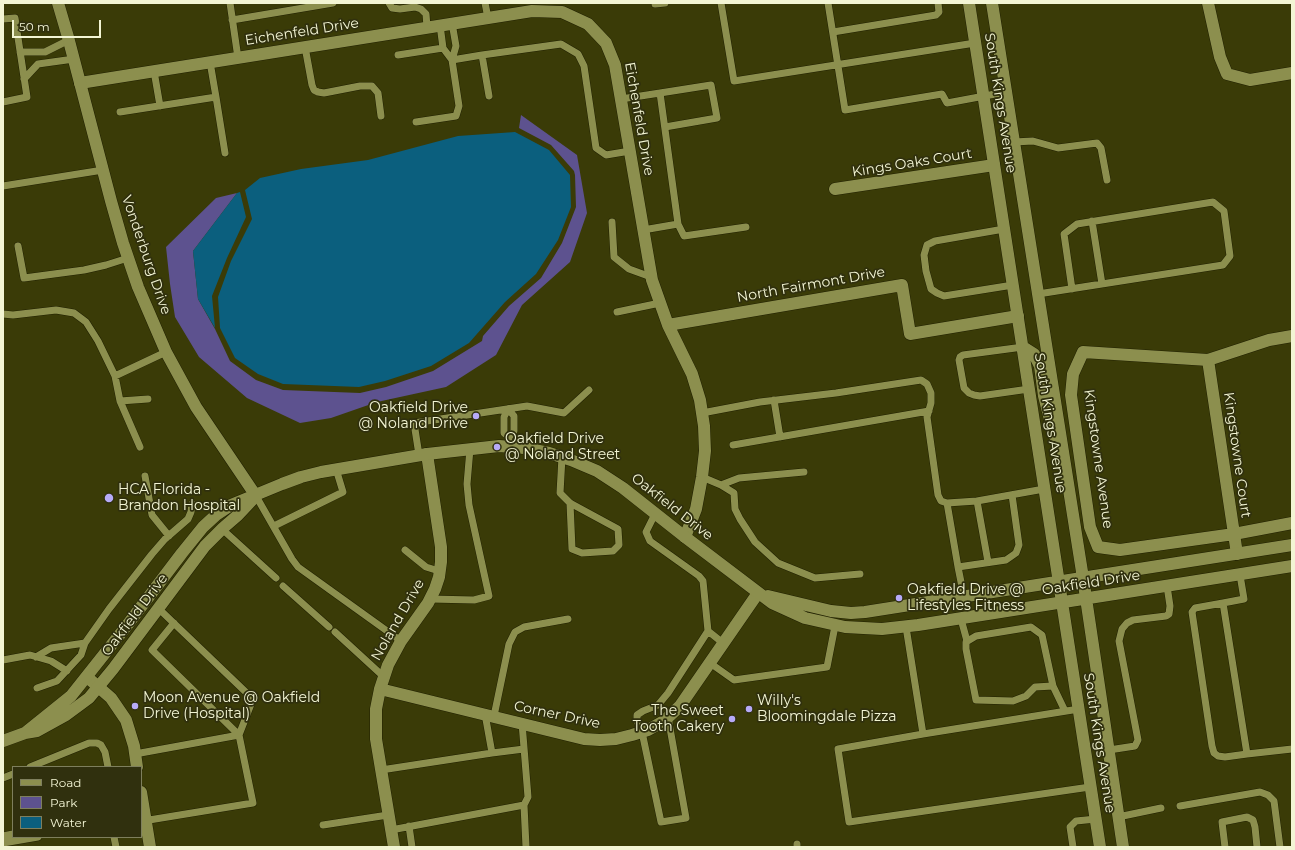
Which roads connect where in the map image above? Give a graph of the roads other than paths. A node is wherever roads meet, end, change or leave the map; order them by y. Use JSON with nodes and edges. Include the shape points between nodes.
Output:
{"nodes":[{"id":1,"x":58,"y":3,"type":"edge"},
{"id":2,"x":230,"y":3,"type":"edge"},
{"id":3,"x":333,"y":3,"type":"edge"},
{"id":4,"x":389,"y":3,"type":"edge"},
{"id":5,"x":485,"y":3,"type":"edge"},
{"id":6,"x":655,"y":3,"type":"edge"},
{"id":7,"x":665,"y":3,"type":"edge"},
{"id":8,"x":721,"y":3,"type":"edge"},
{"id":9,"x":828,"y":3,"type":"edge"},
{"id":10,"x":938,"y":3,"type":"edge"},
{"id":11,"x":969,"y":3,"type":"edge"},
{"id":12,"x":992,"y":3,"type":"edge"},
{"id":13,"x":1208,"y":3,"type":"edge"},
{"id":14,"x":488,"y":18,"type":"junction"},
{"id":15,"x":3,"y":19,"type":"edge"},
{"id":16,"x":232,"y":20,"type":"junction"},
{"id":17,"x":446,"y":24,"type":"junction"},
{"id":18,"x":427,"y":27,"type":"junction"},
{"id":19,"x":833,"y":32,"type":"junction"},
{"id":20,"x":69,"y":40,"type":"junction"},
{"id":21,"x":975,"y":42,"type":"junction"},
{"id":22,"x":305,"y":47,"type":"junction"},
{"id":23,"x":443,"y":48,"type":"junction"},
{"id":24,"x":20,"y":52,"type":"junction"},
{"id":25,"x":398,"y":55,"type":"dead end"},
{"id":26,"x":482,"y":55,"type":"junction"},
{"id":27,"x":238,"y":58,"type":"junction"},
{"id":28,"x":74,"y":59,"type":"junction"},
{"id":29,"x":452,"y":60,"type":"junction"},
{"id":30,"x":210,"y":62,"type":"junction"},
{"id":31,"x":838,"y":65,"type":"junction"},
{"id":32,"x":154,"y":71,"type":"junction"},
{"id":33,"x":1292,"y":73,"type":"edge"},
{"id":34,"x":24,"y":79,"type":"junction"},
{"id":35,"x":80,"y":83,"type":"junction"},
{"id":36,"x":1006,"y":92,"type":"junction"},
{"id":37,"x":660,"y":93,"type":"junction"},
{"id":38,"x":490,"y":96,"type":"dead end"},
{"id":39,"x":983,"y":96,"type":"junction"},
{"id":40,"x":216,"y":97,"type":"junction"},
{"id":41,"x":621,"y":99,"type":"junction"},
{"id":42,"x":3,"y":102,"type":"edge"},
{"id":43,"x":160,"y":106,"type":"junction"},
{"id":44,"x":120,"y":112,"type":"dead end"},
{"id":45,"x":381,"y":116,"type":"dead end"},
{"id":46,"x":416,"y":122,"type":"dead end"},
{"id":47,"x":665,"y":127,"type":"junction"},
{"id":48,"x":1014,"y":142,"type":"junction"},
{"id":49,"x":630,"y":151,"type":"junction"},
{"id":50,"x":225,"y":152,"type":"dead end"},
{"id":51,"x":994,"y":165,"type":"junction"},
{"id":52,"x":103,"y":170,"type":"junction"},
{"id":53,"x":1107,"y":180,"type":"dead end"},
{"id":54,"x":3,"y":186,"type":"edge"},
{"id":55,"x":835,"y":189,"type":"dead end"},
{"id":56,"x":612,"y":222,"type":"dead end"},
{"id":57,"x":1092,"y":222,"type":"junction"},
{"id":58,"x":678,"y":224,"type":"junction"},
{"id":59,"x":746,"y":227,"type":"dead end"},
{"id":60,"x":1004,"y":229,"type":"junction"},
{"id":61,"x":643,"y":230,"type":"junction"},
{"id":62,"x":18,"y":246,"type":"dead end"},
{"id":63,"x":128,"y":258,"type":"junction"},
{"id":64,"x":651,"y":277,"type":"junction"},
{"id":65,"x":1102,"y":284,"type":"junction"},
{"id":66,"x":1013,"y":285,"type":"junction"},
{"id":67,"x":1072,"y":289,"type":"junction"},
{"id":68,"x":1038,"y":294,"type":"junction"},
{"id":69,"x":660,"y":303,"type":"junction"},
{"id":70,"x":616,"y":312,"type":"dead end"},
{"id":71,"x":3,"y":314,"type":"edge"},
{"id":72,"x":1018,"y":316,"type":"junction"},
{"id":73,"x":668,"y":325,"type":"junction"},
{"id":74,"x":1292,"y":336,"type":"edge"},
{"id":75,"x":1023,"y":347,"type":"junction"},
{"id":76,"x":166,"y":352,"type":"junction"},
{"id":77,"x":1208,"y":360,"type":"junction"},
{"id":78,"x":115,"y":376,"type":"junction"},
{"id":79,"x":1029,"y":389,"type":"junction"},
{"id":80,"x":589,"y":390,"type":"dead end"},
{"id":81,"x":148,"y":399,"type":"dead end"},
{"id":82,"x":774,"y":400,"type":"junction"},
{"id":83,"x":120,"y":401,"type":"junction"},
{"id":84,"x":508,"y":409,"type":"junction"},
{"id":85,"x":929,"y":411,"type":"junction"},
{"id":86,"x":702,"y":413,"type":"junction"},
{"id":87,"x":780,"y":437,"type":"junction"},
{"id":88,"x":508,"y":442,"type":"junction"},
{"id":89,"x":733,"y":445,"type":"dead end"},
{"id":90,"x":140,"y":447,"type":"dead end"},
{"id":91,"x":470,"y":449,"type":"junction"},
{"id":92,"x":423,"y":454,"type":"junction"},
{"id":93,"x":562,"y":457,"type":"junction"},
{"id":94,"x":336,"y":469,"type":"junction"},
{"id":95,"x":804,"y":472,"type":"dead end"},
{"id":96,"x":145,"y":476,"type":"dead end"},
{"id":97,"x":702,"y":477,"type":"junction"},
{"id":98,"x":721,"y":485,"type":"junction"},
{"id":99,"x":1044,"y":490,"type":"junction"},
{"id":100,"x":1070,"y":494,"type":"junction"},
{"id":101,"x":1012,"y":495,"type":"junction"},
{"id":102,"x":256,"y":496,"type":"junction"},
{"id":103,"x":977,"y":501,"type":"junction"},
{"id":104,"x":947,"y":503,"type":"junction"},
{"id":105,"x":192,"y":504,"type":"dead end"},
{"id":106,"x":570,"y":504,"type":"junction"},
{"id":107,"x":655,"y":514,"type":"junction"},
{"id":108,"x":1292,"y":523,"type":"edge"},
{"id":109,"x":274,"y":526,"type":"junction"},
{"id":110,"x":222,"y":529,"type":"junction"},
{"id":111,"x":1234,"y":534,"type":"junction"},
{"id":112,"x":169,"y":536,"type":"junction"},
{"id":113,"x":685,"y":537,"type":"junction"},
{"id":114,"x":1292,"y":545,"type":"edge"},
{"id":115,"x":405,"y":550,"type":"dead end"},
{"id":116,"x":1237,"y":554,"type":"junction"},
{"id":117,"x":988,"y":562,"type":"junction"},
{"id":118,"x":1292,"y":566,"type":"edge"},
{"id":119,"x":958,"y":567,"type":"junction"},
{"id":120,"x":440,"y":571,"type":"junction"},
{"id":121,"x":860,"y":574,"type":"dead end"},
{"id":122,"x":1240,"y":574,"type":"junction"},
{"id":123,"x":276,"y":578,"type":"dead end"},
{"id":124,"x":1083,"y":578,"type":"junction"},
{"id":125,"x":1059,"y":581,"type":"junction"},
{"id":126,"x":284,"y":586,"type":"dead end"},
{"id":127,"x":1167,"y":586,"type":"junction"},
{"id":128,"x":758,"y":593,"type":"junction"},
{"id":129,"x":964,"y":597,"type":"junction"},
{"id":130,"x":430,"y":599,"type":"junction"},
{"id":131,"x":1086,"y":599,"type":"junction"},
{"id":132,"x":146,"y":601,"type":"junction"},
{"id":133,"x":1062,"y":603,"type":"junction"},
{"id":134,"x":1223,"y":603,"type":"junction"},
{"id":135,"x":158,"y":608,"type":"junction"},
{"id":136,"x":568,"y":619,"type":"dead end"},
{"id":137,"x":961,"y":619,"type":"junction"},
{"id":138,"x":174,"y":623,"type":"junction"},
{"id":139,"x":835,"y":626,"type":"junction"},
{"id":140,"x":906,"y":627,"type":"junction"},
{"id":141,"x":708,"y":631,"type":"junction"},
{"id":142,"x":400,"y":641,"type":"junction"},
{"id":143,"x":968,"y":641,"type":"junction"},
{"id":144,"x":85,"y":643,"type":"junction"},
{"id":145,"x":723,"y":643,"type":"junction"},
{"id":146,"x":36,"y":657,"type":"junction"},
{"id":147,"x":3,"y":660,"type":"edge"},
{"id":148,"x":710,"y":663,"type":"junction"},
{"id":149,"x":67,"y":671,"type":"junction"},
{"id":150,"x":87,"y":677,"type":"junction"},
{"id":151,"x":384,"y":677,"type":"junction"},
{"id":152,"x":1053,"y":686,"type":"junction"},
{"id":153,"x":99,"y":687,"type":"junction"},
{"id":154,"x":37,"y":688,"type":"dead end"},
{"id":155,"x":380,"y":688,"type":"junction"},
{"id":156,"x":1078,"y":709,"type":"junction"},
{"id":157,"x":1065,"y":711,"type":"junction"},
{"id":158,"x":489,"y":715,"type":"junction"},
{"id":159,"x":668,"y":717,"type":"junction"},
{"id":160,"x":522,"y":723,"type":"junction"},
{"id":161,"x":642,"y":732,"type":"junction"},
{"id":162,"x":25,"y":733,"type":"junction"},
{"id":163,"x":239,"y":734,"type":"junction"},
{"id":164,"x":923,"y":734,"type":"junction"},
{"id":165,"x":3,"y":741,"type":"edge"},
{"id":166,"x":1292,"y":749,"type":"edge"},
{"id":167,"x":524,"y":750,"type":"junction"},
{"id":168,"x":1109,"y":750,"type":"junction"},
{"id":169,"x":492,"y":753,"type":"junction"},
{"id":170,"x":135,"y":754,"type":"junction"},
{"id":171,"x":1247,"y":754,"type":"junction"},
{"id":172,"x":32,"y":766,"type":"edge"},
{"id":173,"x":108,"y":766,"type":"edge"},
{"id":174,"x":137,"y":766,"type":"edge"},
{"id":175,"x":381,"y":770,"type":"junction"},
{"id":176,"x":1090,"y":787,"type":"junction"},
{"id":177,"x":142,"y":804,"type":"edge"},
{"id":178,"x":524,"y":805,"type":"junction"},
{"id":179,"x":1180,"y":806,"type":"dead end"},
{"id":180,"x":1161,"y":808,"type":"dead end"},
{"id":181,"x":388,"y":814,"type":"junction"},
{"id":182,"x":143,"y":815,"type":"edge"},
{"id":183,"x":1118,"y":817,"type":"junction"},
{"id":184,"x":1096,"y":819,"type":"junction"},
{"id":185,"x":322,"y":825,"type":"dead end"},
{"id":186,"x":409,"y":826,"type":"junction"},
{"id":187,"x":391,"y":830,"type":"junction"},
{"id":188,"x":31,"y":838,"type":"edge"},
{"id":189,"x":3,"y":842,"type":"edge"},
{"id":190,"x":150,"y":847,"type":"edge"},
{"id":191,"x":394,"y":847,"type":"edge"},
{"id":192,"x":412,"y":847,"type":"edge"},
{"id":193,"x":526,"y":847,"type":"edge"},
{"id":194,"x":1073,"y":847,"type":"edge"},
{"id":195,"x":1100,"y":847,"type":"edge"},
{"id":196,"x":1123,"y":847,"type":"edge"},
{"id":197,"x":1225,"y":847,"type":"edge"},
{"id":198,"x":1257,"y":847,"type":"edge"},
{"id":199,"x":1280,"y":847,"type":"edge"}],
"edges":[{"from":1,"to":20,"type":"street","name":"Vonderburg Drive"},
{"from":2,"to":16,"type":"lane"},
{"from":3,"to":16,"type":"lane"},
{"from":4,"to":18,"type":"lane","via":[[396,9],[421,9],[426,14]]},
{"from":5,"to":14,"type":"lane"},
{"from":6,"to":7,"type":"lane"},
{"from":8,"to":31,"type":"lane","via":[[734,81]]},
{"from":9,"to":19,"type":"lane"},
{"from":10,"to":19,"type":"lane","via":[[939,12],[936,15]]},
{"from":11,"to":21,"type":"street","name":"South Kings Avenue"},
{"from":12,"to":36,"type":"street","name":"South Kings Avenue"},
{"from":13,"to":33,"type":"street","via":[[1220,56],[1227,74],[1250,80]]},
{"from":14,"to":17,"type":"street","name":"Eichenfeld Drive"},
{"from":14,"to":41,"type":"street","name":"Eichenfeld Drive","via":[[532,11],[562,12],[588,24],[606,42],[615,65]]},
{"from":15,"to":24,"type":"lane","via":[[15,18]]},
{"from":16,"to":27,"type":"lane"},
{"from":17,"to":18,"type":"street","name":"Eichenfeld Drive"},
{"from":17,"to":23,"type":"lane"},
{"from":17,"to":29,"type":"lane","via":[[456,46]]},
{"from":18,"to":22,"type":"street","name":"Eichenfeld Drive"},
{"from":19,"to":31,"type":"lane"},
{"from":20,"to":24,"type":"lane","via":[[45,52]]},
{"from":20,"to":28,"type":"street","name":"Vonderburg Drive"},
{"from":21,"to":31,"type":"lane"},
{"from":21,"to":39,"type":"street","name":"South Kings Avenue"},
{"from":22,"to":27,"type":"street","name":"Eichenfeld Drive"},
{"from":22,"to":45,"type":"lane","via":[[314,90],[324,92],[372,86],[378,93]]},
{"from":23,"to":25,"type":"lane"},
{"from":23,"to":29,"type":"lane"},
{"from":24,"to":34,"type":"lane"},
{"from":26,"to":29,"type":"lane"},
{"from":26,"to":38,"type":"lane"},
{"from":26,"to":49,"type":"lane","via":[[561,44],[578,54],[584,66],[596,148],[606,155]]},
{"from":27,"to":30,"type":"street","name":"Eichenfeld Drive"},
{"from":28,"to":34,"type":"lane","via":[[38,64]]},
{"from":28,"to":35,"type":"street","name":"Vonderburg Drive"},
{"from":29,"to":46,"type":"lane","via":[[459,106],[456,116]]},
{"from":30,"to":32,"type":"street","name":"Eichenfeld Drive"},
{"from":30,"to":40,"type":"lane"},
{"from":31,"to":39,"type":"lane","via":[[845,110],[942,94],[947,103]]},
{"from":32,"to":35,"type":"street","name":"Eichenfeld Drive"},
{"from":32,"to":43,"type":"lane"},
{"from":34,"to":42,"type":"lane","via":[[27,97]]},
{"from":35,"to":52,"type":"street","name":"Vonderburg Drive"},
{"from":36,"to":39,"type":"lane"},
{"from":36,"to":48,"type":"street","name":"South Kings Avenue"},
{"from":37,"to":41,"type":"lane"},
{"from":37,"to":47,"type":"lane"},
{"from":37,"to":47,"type":"lane","via":[[711,85],[717,118]]},
{"from":39,"to":51,"type":"street","name":"South Kings Avenue"},
{"from":40,"to":43,"type":"lane"},
{"from":40,"to":50,"type":"lane"},
{"from":41,"to":49,"type":"street","name":"Eichenfeld Drive"},
{"from":43,"to":44,"type":"lane"},
{"from":47,"to":58,"type":"lane"},
{"from":48,"to":53,"type":"lane","via":[[1033,141],[1058,148],[1097,143],[1101,148]]},
{"from":48,"to":68,"type":"street","name":"South Kings Avenue"},
{"from":49,"to":61,"type":"street","name":"Eichenfeld Drive"},
{"from":51,"to":55,"type":"street","name":"Kings Oaks Court"},
{"from":51,"to":60,"type":"street","name":"South Kings Avenue"},
{"from":52,"to":54,"type":"lane"},
{"from":52,"to":63,"type":"street","name":"Vonderburg Drive"},
{"from":56,"to":64,"type":"lane","via":[[614,257],[629,269]]},
{"from":57,"to":65,"type":"lane"},
{"from":57,"to":65,"type":"lane","via":[[1213,202],[1224,210],[1230,256],[1223,265]]},
{"from":57,"to":67,"type":"lane","via":[[1077,224],[1064,234]]},
{"from":58,"to":59,"type":"lane","via":[[684,236]]},
{"from":58,"to":61,"type":"lane"},
{"from":60,"to":66,"type":"street","name":"South Kings Avenue"},
{"from":60,"to":66,"type":"lane","via":[[935,241],[927,245],[924,255],[926,271],[931,289],[944,296]]},
{"from":61,"to":64,"type":"street","name":"Eichenfeld Drive"},
{"from":62,"to":63,"type":"lane","via":[[24,278],[84,270]]},
{"from":63,"to":76,"type":"street","name":"Vonderburg Drive"},
{"from":64,"to":69,"type":"street","name":"Eichenfeld Drive"},
{"from":65,"to":67,"type":"lane"},
{"from":66,"to":72,"type":"street","name":"South Kings Avenue"},
{"from":67,"to":68,"type":"lane"},
{"from":68,"to":100,"type":"street","name":"South Kings Avenue"},
{"from":69,"to":70,"type":"lane"},
{"from":69,"to":73,"type":"street","name":"Eichenfeld Drive"},
{"from":71,"to":78,"type":"lane","via":[[56,310],[74,313],[86,322]]},
{"from":72,"to":73,"type":"street","name":"North Fairmont Drive","via":[[910,334],[902,285]]},
{"from":72,"to":75,"type":"street","name":"South Kings Avenue"},
{"from":73,"to":86,"type":"street","name":"Eichenfeld Drive","via":[[692,374]]},
{"from":74,"to":77,"type":"street","via":[[1269,340]]},
{"from":75,"to":79,"type":"street","name":"South Kings Avenue"},
{"from":75,"to":79,"type":"lane","via":[[963,354],[959,360],[964,388],[969,393],[980,396]]},
{"from":75,"to":100,"type":"street","via":[[1034,354],[1040,366],[1048,413]]},
{"from":76,"to":78,"type":"lane"},
{"from":76,"to":102,"type":"street","name":"Vonderburg Drive","via":[[196,407]]},
{"from":77,"to":111,"type":"street","name":"Kingstowne Court"},
{"from":77,"to":111,"type":"street","name":"Kingstowne Avenue","via":[[1083,352],[1073,374],[1071,395],[1090,527],[1098,547],[1120,550]]},
{"from":78,"to":83,"type":"lane"},
{"from":79,"to":99,"type":"street","name":"South Kings Avenue"},
{"from":80,"to":84,"type":"lane","via":[[564,413],[527,406]]},
{"from":81,"to":83,"type":"lane"},
{"from":82,"to":85,"type":"lane","via":[[921,380],[927,384],[931,393]]},
{"from":82,"to":86,"type":"lane"},
{"from":82,"to":87,"type":"lane"},
{"from":83,"to":90,"type":"lane"},
{"from":84,"to":88,"type":"lane","via":[[514,416],[514,431]]},
{"from":84,"to":92,"type":"lane","via":[[414,423]]},
{"from":85,"to":87,"type":"lane"},
{"from":85,"to":104,"type":"lane","via":[[927,417],[938,495],[941,501]]},
{"from":86,"to":97,"type":"street","name":"Eichenfeld Drive","via":[[705,451]]},
{"from":87,"to":89,"type":"lane"},
{"from":88,"to":91,"type":"street","name":"Oakfield Drive","via":[[499,446]]},
{"from":88,"to":93,"type":"street","name":"Oakfield Drive"},
{"from":91,"to":92,"type":"street","name":"Oakfield Drive"},
{"from":91,"to":130,"type":"lane","via":[[467,484],[469,505],[488,596],[474,600]]},
{"from":92,"to":94,"type":"street","name":"Oakfield Drive"},
{"from":92,"to":120,"type":"street","name":"Noland Drive","via":[[441,547]]},
{"from":93,"to":106,"type":"lane","via":[[560,493]]},
{"from":93,"to":107,"type":"street","name":"Oakfield Drive","via":[[597,471]]},
{"from":94,"to":102,"type":"street","name":"Oakfield Drive","via":[[301,477]]},
{"from":94,"to":109,"type":"lane","via":[[343,492]]},
{"from":95,"to":98,"type":"lane","via":[[739,478]]},
{"from":96,"to":112,"type":"lane","via":[[152,515]]},
{"from":97,"to":98,"type":"lane"},
{"from":97,"to":113,"type":"street","name":"Eichenfeld Drive","via":[[696,509]]},
{"from":98,"to":121,"type":"lane","via":[[734,493],[737,514],[755,542],[778,563],[815,578]]},
{"from":99,"to":101,"type":"lane"},
{"from":99,"to":125,"type":"street","name":"South Kings Avenue"},
{"from":100,"to":124,"type":"street","name":"South Kings Avenue"},
{"from":101,"to":103,"type":"lane"},
{"from":101,"to":117,"type":"lane","via":[[1019,545],[1016,553],[1006,560]]},
{"from":102,"to":109,"type":"lane"},
{"from":102,"to":110,"type":"street","name":"Oakfield Drive"},
{"from":102,"to":132,"type":"street","name":"Oakfield Drive","via":[[231,505],[203,527]]},
{"from":103,"to":104,"type":"lane"},
{"from":103,"to":117,"type":"lane"},
{"from":104,"to":119,"type":"lane"},
{"from":105,"to":112,"type":"lane","via":[[188,519]]},
{"from":106,"to":106,"type":"lane","via":[[618,529],[619,545],[614,551],[582,553],[572,549]]},
{"from":107,"to":113,"type":"street","name":"Oakfield Drive"},
{"from":107,"to":141,"type":"lane","via":[[646,532],[650,541],[703,581]]},
{"from":108,"to":111,"type":"street"},
{"from":109,"to":142,"type":"lane","via":[[298,567]]},
{"from":110,"to":123,"type":"lane"},
{"from":110,"to":135,"type":"street","name":"Oakfield Drive","via":[[205,546]]},
{"from":111,"to":116,"type":"street","name":"Kingstowne Court"},
{"from":112,"to":144,"type":"lane","via":[[152,554]]},
{"from":113,"to":128,"type":"street","name":"Oakfield Drive"},
{"from":114,"to":116,"type":"street","name":"Oakfield Drive"},
{"from":115,"to":120,"type":"lane","via":[[426,567]]},
{"from":116,"to":124,"type":"street","name":"Oakfield Drive"},
{"from":117,"to":119,"type":"lane"},
{"from":118,"to":122,"type":"street","name":"Oakfield Drive"},
{"from":119,"to":129,"type":"lane"},
{"from":120,"to":130,"type":"street","name":"Noland Drive"},
{"from":122,"to":127,"type":"street","name":"Oakfield Drive"},
{"from":122,"to":134,"type":"lane","via":[[1244,599]]},
{"from":124,"to":125,"type":"street","name":"Oakfield Drive"},
{"from":124,"to":131,"type":"street","name":"South Kings Avenue"},
{"from":125,"to":129,"type":"street","name":"Oakfield Drive"},
{"from":125,"to":133,"type":"street","name":"South Kings Avenue"},
{"from":126,"to":151,"type":"lane"},
{"from":127,"to":131,"type":"street","name":"Oakfield Drive"},
{"from":127,"to":168,"type":"lane","via":[[1169,614],[1133,620],[1122,629],[1119,641],[1138,740],[1135,746]]},
{"from":128,"to":129,"type":"street","name":"Oakfield Drive","via":[[816,608],[851,613]]},
{"from":128,"to":139,"type":"street","name":"Oakfield Drive","via":[[786,610]]},
{"from":128,"to":145,"type":"street","name":"Corner Drive"},
{"from":130,"to":142,"type":"street","name":"Noland Drive"},
{"from":131,"to":133,"type":"street","name":"Oakfield Drive"},
{"from":131,"to":168,"type":"street","name":"South Kings Avenue"},
{"from":132,"to":135,"type":"street"},
{"from":132,"to":150,"type":"street","name":"Oakfield Drive"},
{"from":133,"to":137,"type":"street","name":"Oakfield Drive"},
{"from":133,"to":156,"type":"street","name":"South Kings Avenue"},
{"from":134,"to":171,"type":"lane"},
{"from":134,"to":171,"type":"lane","via":[[1195,608],[1192,612],[1212,746],[1214,753],[1225,758]]},
{"from":135,"to":138,"type":"lane"},
{"from":135,"to":153,"type":"street","name":"Oakfield Drive"},
{"from":136,"to":158,"type":"lane","via":[[524,627],[515,632],[509,644]]},
{"from":137,"to":140,"type":"street","name":"Oakfield Drive"},
{"from":137,"to":143,"type":"lane"},
{"from":138,"to":163,"type":"lane","via":[[253,699]]},
{"from":138,"to":163,"type":"lane","via":[[152,650]]},
{"from":139,"to":140,"type":"street","name":"Oakfield Drive","via":[[870,629]]},
{"from":139,"to":148,"type":"lane","via":[[827,667],[734,680]]},
{"from":140,"to":164,"type":"lane"},
{"from":141,"to":145,"type":"lane"},
{"from":141,"to":161,"type":"lane","via":[[658,705],[637,715]]},
{"from":142,"to":151,"type":"street","name":"Noland Drive"},
{"from":143,"to":152,"type":"lane","via":[[976,636],[1031,627],[1042,635]]},
{"from":143,"to":152,"type":"lane","via":[[966,649],[976,700],[1013,701],[1026,696],[1035,687]]},
{"from":144,"to":146,"type":"lane","via":[[51,648]]},
{"from":144,"to":149,"type":"lane"},
{"from":145,"to":148,"type":"street","name":"Corner Drive"},
{"from":146,"to":147,"type":"lane","via":[[30,655]]},
{"from":146,"to":149,"type":"lane","via":[[51,661]]},
{"from":148,"to":159,"type":"street","name":"Corner Drive","via":[[680,706]]},
{"from":149,"to":154,"type":"lane","via":[[57,681]]},
{"from":150,"to":153,"type":"street"},
{"from":150,"to":162,"type":"street","name":"Oakfield Drive","via":[[71,696]]},
{"from":151,"to":155,"type":"street","name":"Noland Drive"},
{"from":152,"to":157,"type":"lane"},
{"from":153,"to":162,"type":"street","name":"Oakfield Drive","via":[[66,715],[37,731]]},
{"from":153,"to":170,"type":"street","via":[[111,698],[126,720]]},
{"from":155,"to":158,"type":"street","name":"Corner Drive"},
{"from":155,"to":175,"type":"street","name":"Noland Drive","via":[[376,709],[376,739]]},
{"from":156,"to":157,"type":"lane"},
{"from":156,"to":176,"type":"street","name":"South Kings Avenue"},
{"from":157,"to":164,"type":"lane"},
{"from":158,"to":160,"type":"street","name":"Corner Drive"},
{"from":158,"to":169,"type":"lane"},
{"from":159,"to":161,"type":"street","name":"Corner Drive"},
{"from":159,"to":161,"type":"lane","via":[[686,818],[661,822]]},
{"from":160,"to":161,"type":"street","name":"Corner Drive","via":[[584,739],[616,739]]},
{"from":160,"to":167,"type":"lane"},
{"from":162,"to":165,"type":"street","name":"Oakfield Drive"},
{"from":163,"to":170,"type":"lane"},
{"from":163,"to":182,"type":"lane","via":[[253,803]]},
{"from":164,"to":176,"type":"lane","via":[[838,749],[849,822]]},
{"from":166,"to":171,"type":"lane"},
{"from":167,"to":169,"type":"lane"},
{"from":167,"to":178,"type":"lane","via":[[528,797]]},
{"from":168,"to":183,"type":"street","name":"South Kings Avenue"},
{"from":169,"to":175,"type":"lane"},
{"from":170,"to":174,"type":"street"},
{"from":172,"to":173,"type":"lane","via":[[88,743],[97,743],[105,752]]},
{"from":175,"to":181,"type":"street","name":"Noland Drive"},
{"from":176,"to":184,"type":"street","name":"South Kings Avenue"},
{"from":177,"to":182,"type":"street"},
{"from":178,"to":186,"type":"lane"},
{"from":178,"to":193,"type":"lane"},
{"from":179,"to":199,"type":"lane","via":[[1260,792],[1268,795],[1274,801]]},
{"from":180,"to":183,"type":"lane"},
{"from":181,"to":185,"type":"lane"},
{"from":181,"to":187,"type":"street","name":"Noland Drive"},
{"from":182,"to":190,"type":"street"},
{"from":183,"to":196,"type":"street","name":"South Kings Avenue"},
{"from":184,"to":194,"type":"lane","via":[[1076,821],[1070,827]]},
{"from":184,"to":195,"type":"street","name":"South Kings Avenue"},
{"from":186,"to":187,"type":"lane"},
{"from":186,"to":192,"type":"lane"},
{"from":187,"to":191,"type":"street","name":"Noland Drive"},
{"from":188,"to":189,"type":"lane"},
{"from":197,"to":198,"type":"lane","via":[[1222,822],[1247,817],[1253,820]]}]}
